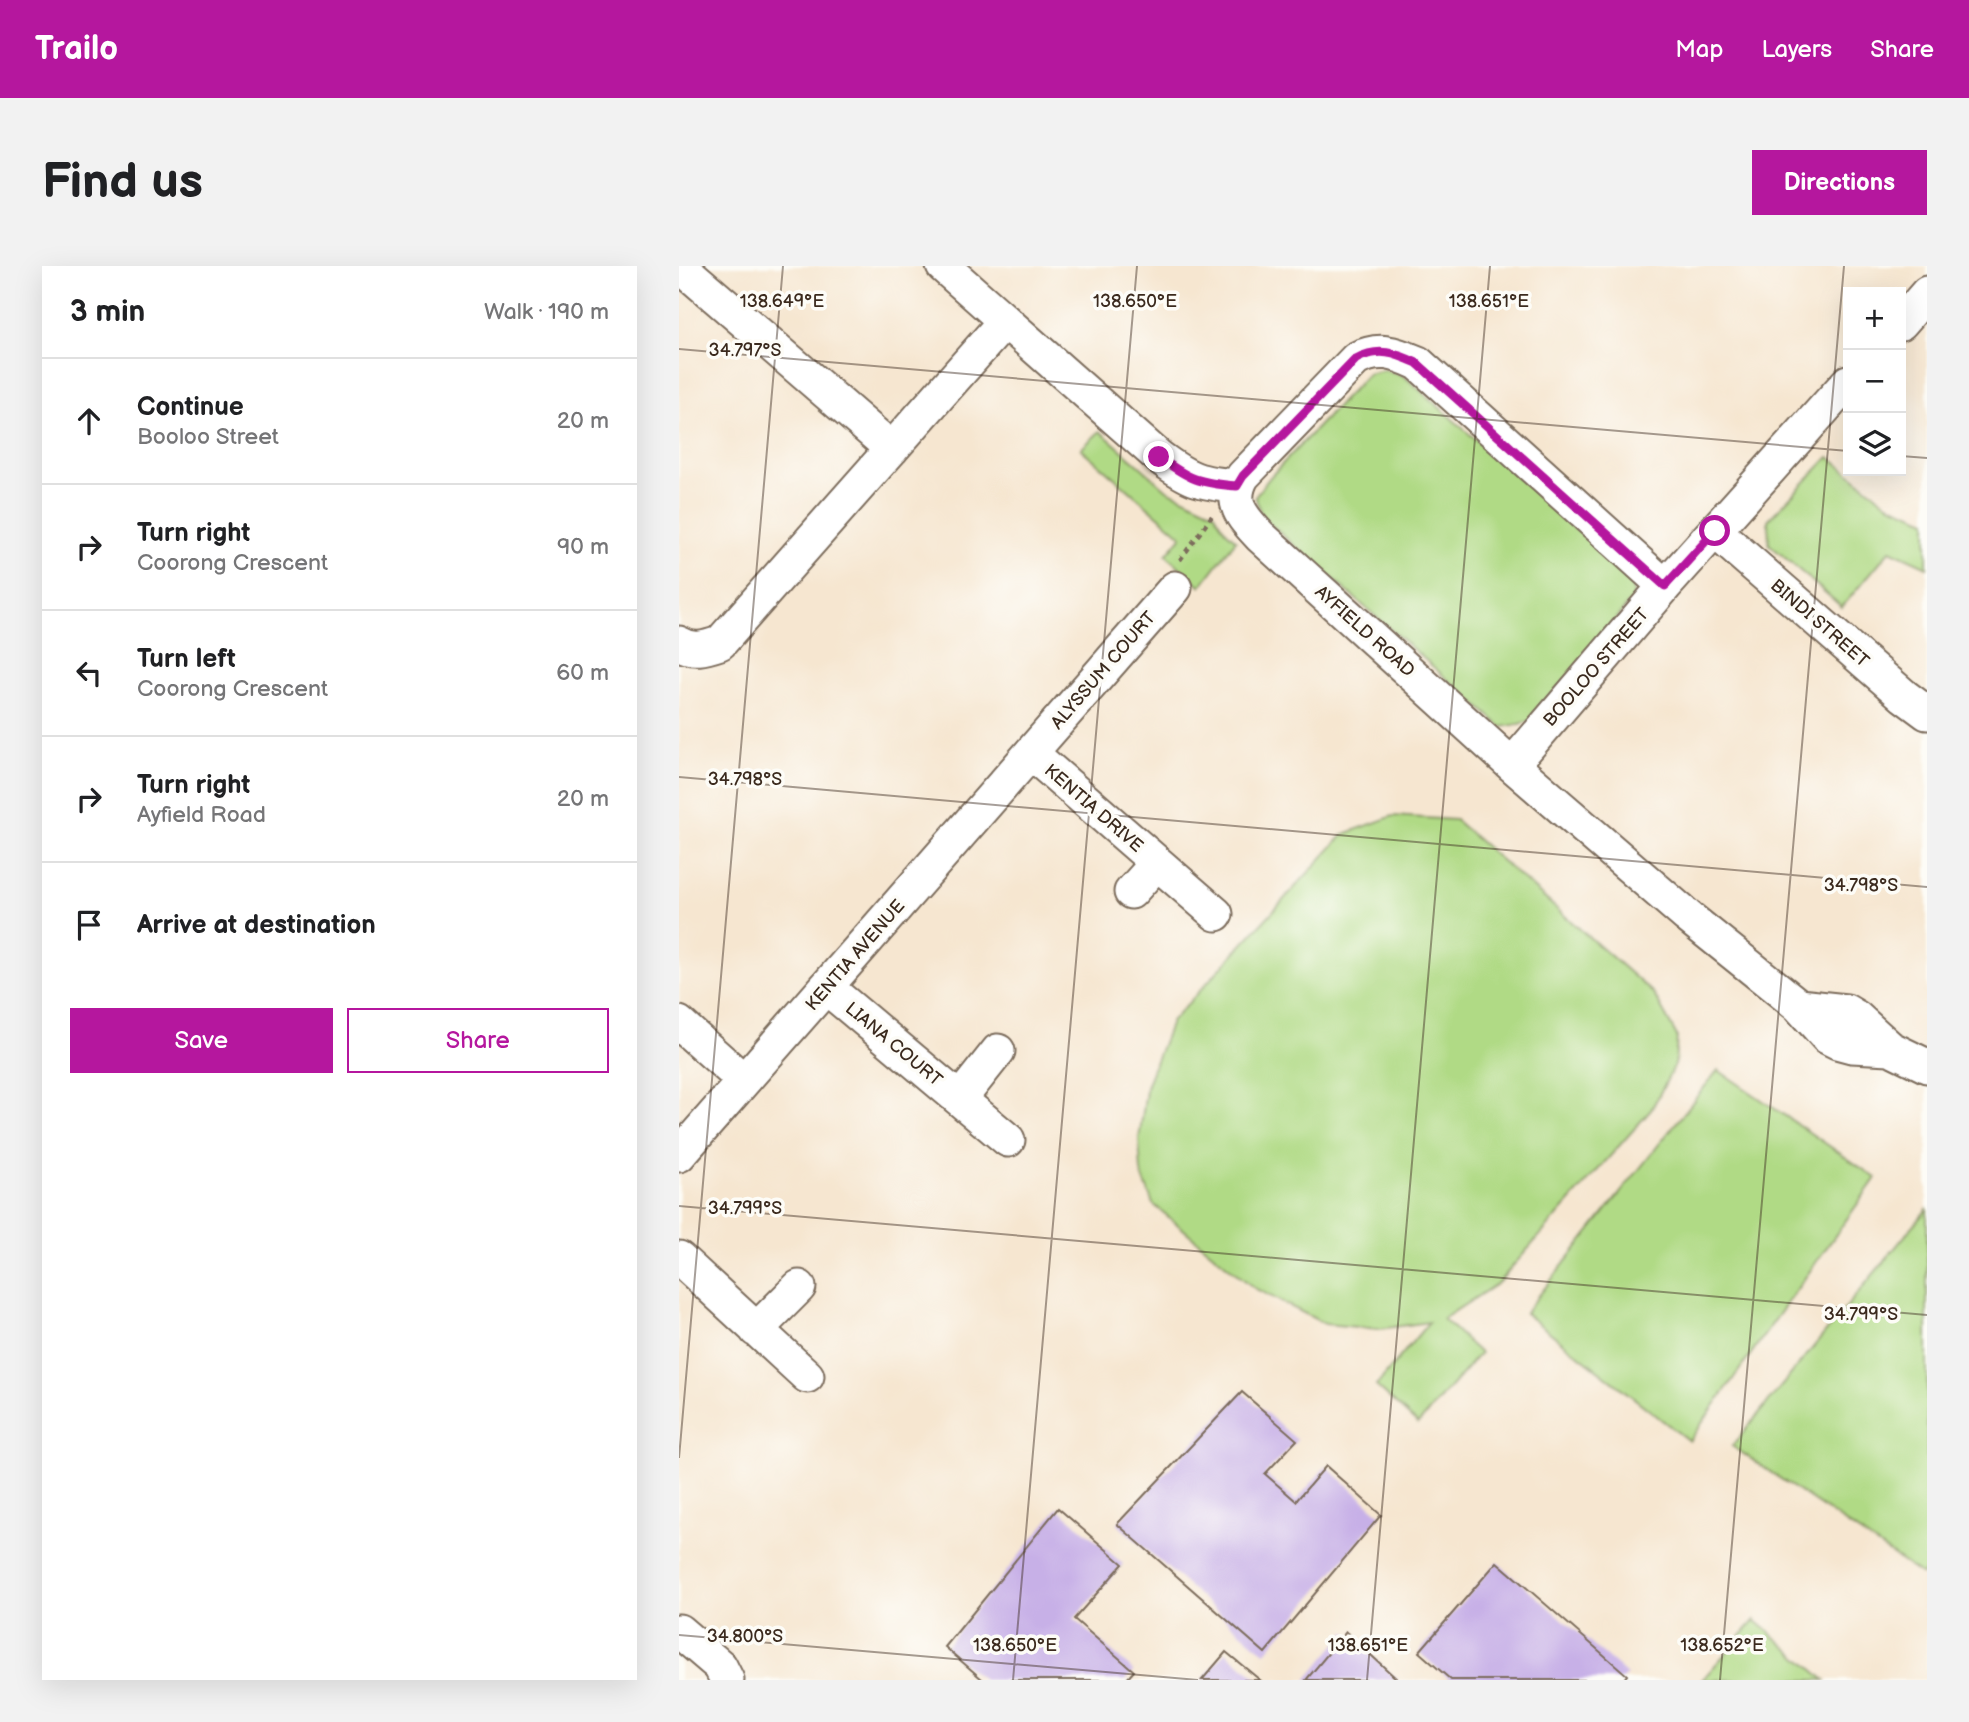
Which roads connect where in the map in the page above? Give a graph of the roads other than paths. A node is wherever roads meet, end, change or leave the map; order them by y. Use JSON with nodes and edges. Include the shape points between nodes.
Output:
{"nodes":[{"id":1,"x":680,"y":266,"type":"edge"},
{"id":2,"x":943,"y":266,"type":"edge"},
{"id":3,"x":1927,"y":293,"type":"edge"},
{"id":4,"x":1906,"y":317,"type":"edge"},
{"id":5,"x":1005,"y":321,"type":"junction"},
{"id":6,"x":1843,"y":388,"type":"edge"},
{"id":7,"x":892,"y":449,"type":"junction"},
{"id":8,"x":1237,"y":486,"type":"junction"},
{"id":9,"x":1715,"y":531,"type":"junction"},
{"id":10,"x":1665,"y":586,"type":"junction"},
{"id":11,"x":1175,"y":588,"type":"road end"},
{"id":12,"x":679,"y":643,"type":"edge"},
{"id":13,"x":1927,"y":713,"type":"edge"},
{"id":14,"x":1031,"y":753,"type":"junction"},
{"id":15,"x":1512,"y":765,"type":"junction"},
{"id":16,"x":1157,"y":863,"type":"junction"},
{"id":17,"x":1131,"y":892,"type":"dead end"},
{"id":18,"x":1216,"y":914,"type":"dead end"},
{"id":19,"x":827,"y":988,"type":"junction"},
{"id":20,"x":679,"y":1023,"type":"edge"},
{"id":21,"x":998,"y":1051,"type":"dead end"},
{"id":22,"x":1927,"y":1066,"type":"edge"},
{"id":23,"x":743,"y":1080,"type":"junction"},
{"id":24,"x":960,"y":1099,"type":"junction"},
{"id":25,"x":1008,"y":1140,"type":"dead end"},
{"id":26,"x":679,"y":1156,"type":"edge"},
{"id":27,"x":679,"y":1258,"type":"edge"},
{"id":28,"x":799,"y":1287,"type":"dead end"},
{"id":29,"x":756,"y":1330,"type":"junction"},
{"id":30,"x":807,"y":1376,"type":"dead end"},
{"id":31,"x":679,"y":1631,"type":"edge"},
{"id":32,"x":727,"y":1680,"type":"edge"}],
"edges":[{"from":1,"to":7,"type":"street"},
{"from":2,"to":5,"type":"street"},
{"from":3,"to":4,"type":"street"},
{"from":5,"to":7,"type":"street"},
{"from":5,"to":8,"type":"street","via":[[1179,472],[1201,482]]},
{"from":6,"to":9,"type":"street","name":"BOOLOO STREET"},
{"from":7,"to":12,"type":"street","via":[[720,643],[699,650]]},
{"from":8,"to":10,"type":"street","via":[[1356,359],[1395,353],[1417,363]]},
{"from":8,"to":15,"type":"street","name":"AYFIELD ROAD","via":[[1237,505],[1260,536]]},
{"from":9,"to":10,"type":"street","name":"BOOLOO STREET"},
{"from":9,"to":13,"type":"street","name":"BINDI STREET"},
{"from":10,"to":15,"type":"street","name":"BOOLOO STREET"},
{"from":11,"to":14,"type":"street","name":"ALYSSUM COURT"},
{"from":14,"to":16,"type":"street","name":"KENTIA DRIVE"},
{"from":14,"to":19,"type":"street","name":"KENTIA AVENUE"},
{"from":15,"to":22,"type":"street","name":"AYFIELD ROAD","via":[[1799,1006],[1827,1037],[1852,1046],[1890,1048]]},
{"from":16,"to":17,"type":"street","name":"KENTIA DRIVE"},
{"from":16,"to":18,"type":"street","name":"KENTIA DRIVE"},
{"from":19,"to":23,"type":"street","name":"KENTIA AVENUE"},
{"from":19,"to":24,"type":"street","name":"LIANA COURT"},
{"from":20,"to":23,"type":"street"},
{"from":21,"to":24,"type":"street"},
{"from":23,"to":26,"type":"street","name":"KENTIA AVENUE"},
{"from":24,"to":25,"type":"street","name":"LIANA COURT"},
{"from":27,"to":29,"type":"street"},
{"from":28,"to":29,"type":"street"},
{"from":29,"to":30,"type":"street"},
{"from":31,"to":32,"type":"street","via":[[719,1665]]}]}
